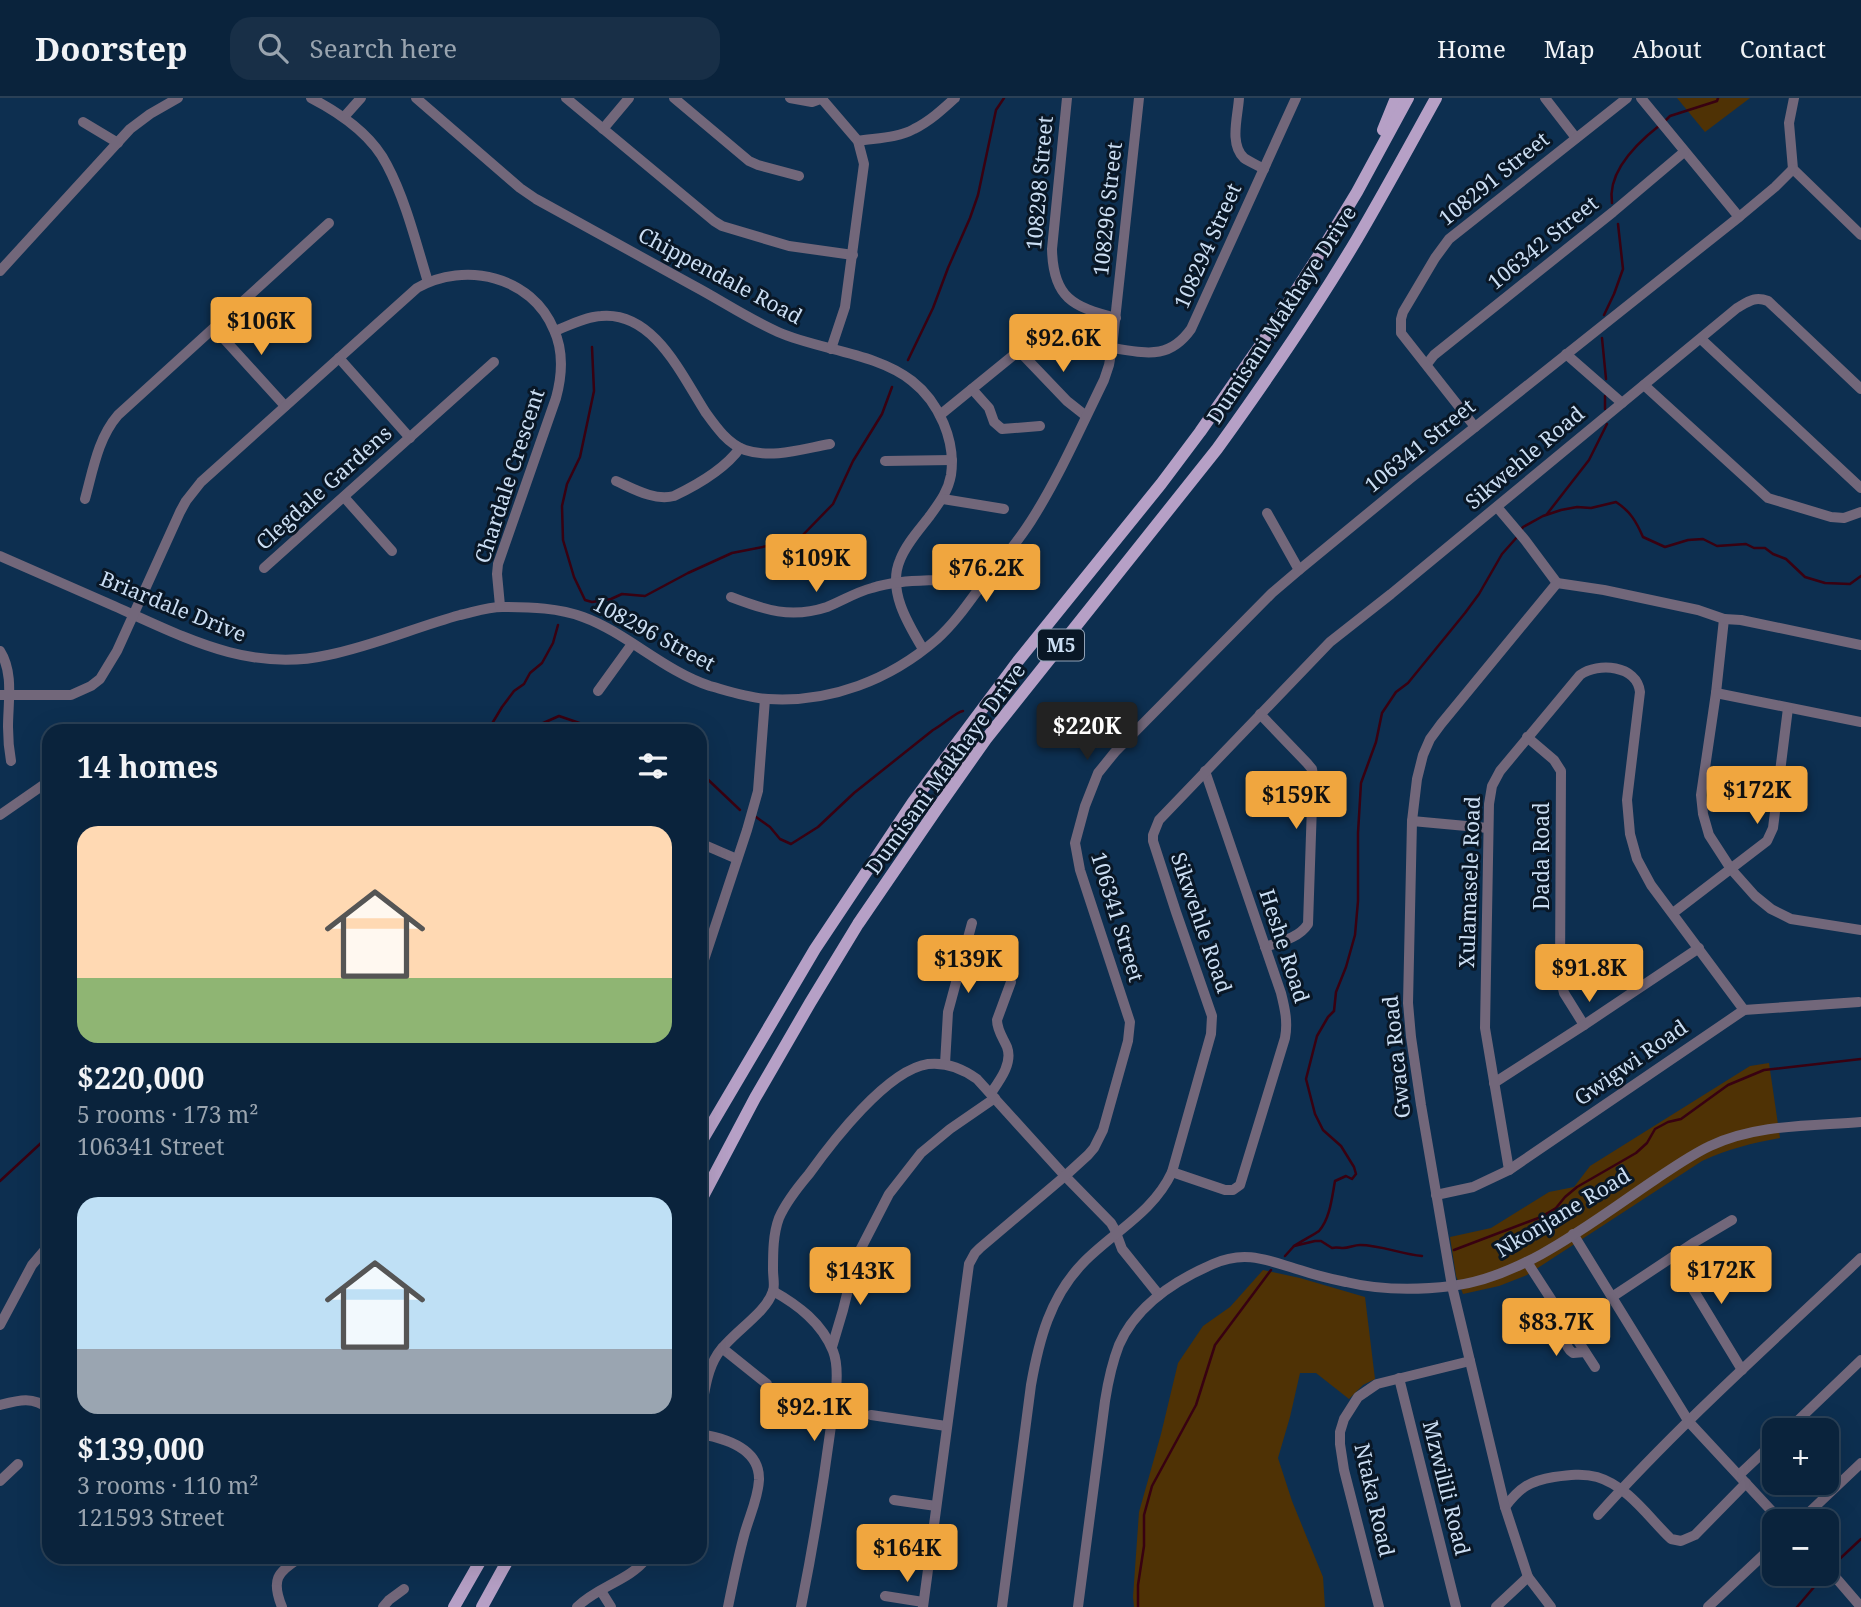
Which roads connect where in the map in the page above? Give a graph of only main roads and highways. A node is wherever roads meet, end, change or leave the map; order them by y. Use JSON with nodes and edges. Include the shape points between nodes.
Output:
{"nodes":[{"id":1,"x":1396,"y":98,"type":"edge"},
{"id":2,"x":1408,"y":98,"type":"edge"},
{"id":3,"x":1436,"y":98,"type":"edge"},
{"id":4,"x":1357,"y":192,"type":"junction"},
{"id":5,"x":707,"y":1132,"type":"edge"},
{"id":6,"x":707,"y":1189,"type":"edge"},
{"id":7,"x":479,"y":1564,"type":"edge"},
{"id":8,"x":506,"y":1564,"type":"edge"},
{"id":9,"x":454,"y":1607,"type":"edge"},
{"id":10,"x":482,"y":1607,"type":"edge"}],
"edges":[{"from":1,"to":4,"type":"main road"},
{"from":2,"to":4,"type":"main road","name":"Dumisani Makhaye Drive","number":"M5"},
{"from":3,"to":6,"type":"main road","name":"Dumisani Makhaye Drive","number":"M5","via":[[1357,238],[1253,399],[986,739],[858,924],[769,1073]]},
{"from":4,"to":5,"type":"main road","name":"Dumisani Makhaye Drive","number":"M5","via":[[1292,299],[1200,432],[1018,661],[899,823],[815,949]]},
{"from":7,"to":9,"type":"main road"},
{"from":8,"to":10,"type":"main road"}]}
